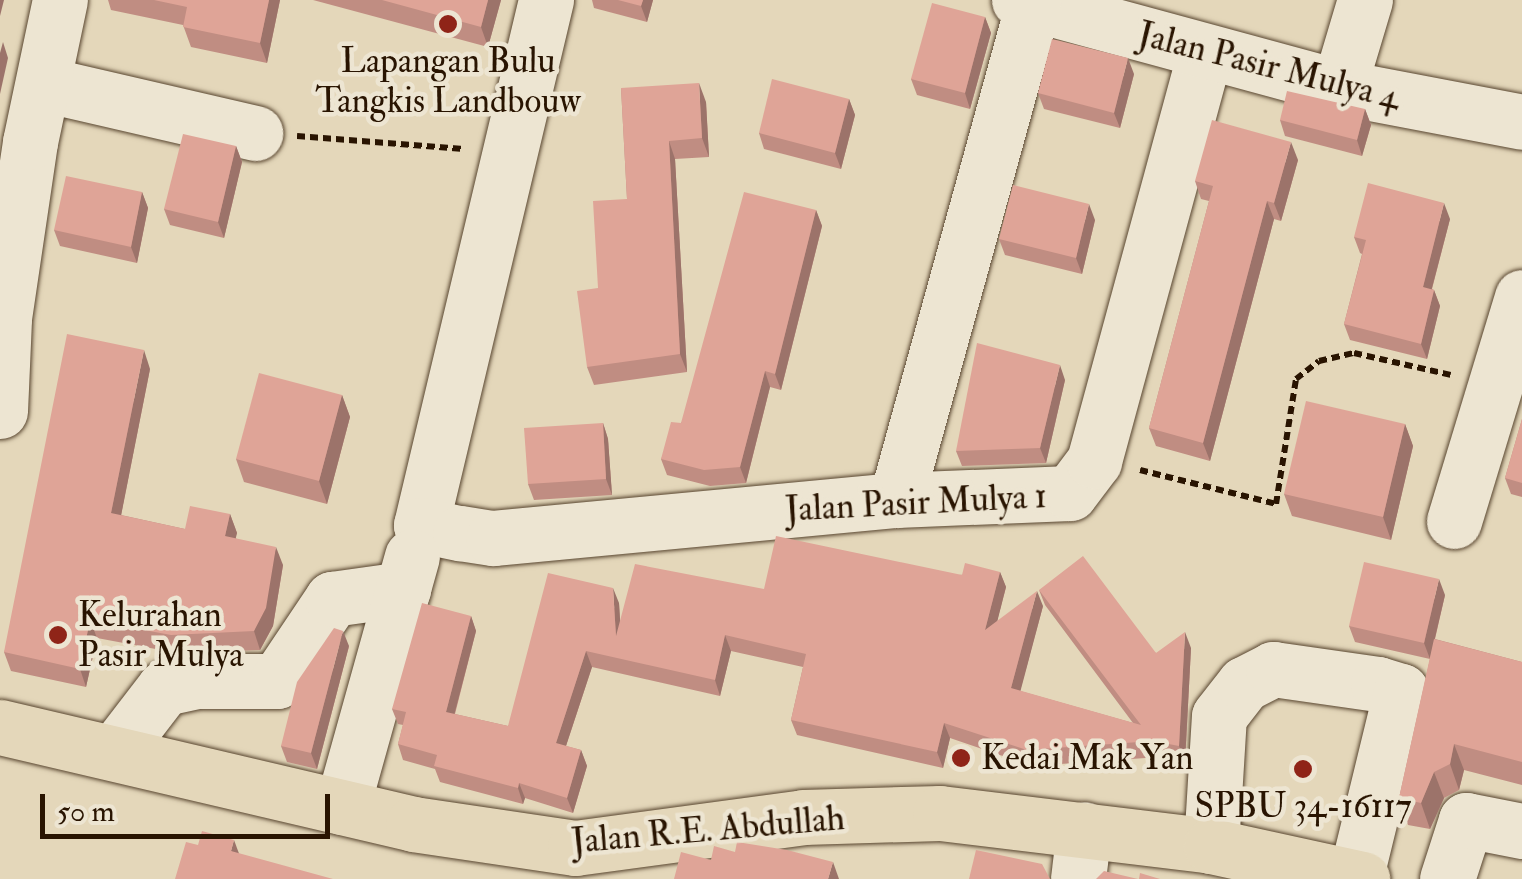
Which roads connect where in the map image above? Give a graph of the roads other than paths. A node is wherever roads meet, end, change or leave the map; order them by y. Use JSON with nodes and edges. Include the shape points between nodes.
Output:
{"nodes":[{"id":1,"x":60,"y":0,"type":"edge"},
{"id":2,"x":546,"y":0,"type":"edge"},
{"id":3,"x":1365,"y":0,"type":"edge"},
{"id":4,"x":1026,"y":2,"type":"edge"},
{"id":5,"x":1205,"y":53,"type":"junction"},
{"id":6,"x":43,"y":84,"type":"junction"},
{"id":7,"x":1339,"y":87,"type":"junction"},
{"id":8,"x":1522,"y":122,"type":"edge"},
{"id":9,"x":256,"y":132,"type":"road end"},
{"id":10,"x":15,"y":136,"type":"edge"},
{"id":11,"x":1522,"y":297,"type":"edge"},
{"id":12,"x":0,"y":411,"type":"edge"},
{"id":13,"x":896,"y":500,"type":"junction"},
{"id":14,"x":1454,"y":521,"type":"dead end"},
{"id":15,"x":420,"y":525,"type":"junction"},
{"id":16,"x":403,"y":589,"type":"junction"},
{"id":17,"x":0,"y":727,"type":"edge"},
{"id":18,"x":114,"y":753,"type":"junction"},
{"id":19,"x":342,"y":807,"type":"junction"},
{"id":20,"x":1522,"y":830,"type":"edge"},
{"id":21,"x":1211,"y":846,"type":"junction"},
{"id":22,"x":1081,"y":854,"type":"edge"},
{"id":23,"x":1358,"y":878,"type":"edge"},
{"id":24,"x":1447,"y":879,"type":"edge"}],
"edges":[{"from":1,"to":6,"type":"street"},
{"from":2,"to":15,"type":"street"},
{"from":3,"to":7,"type":"street"},
{"from":4,"to":5,"type":"street","name":"Jalan Pasir Mulya 4"},
{"from":4,"to":13,"type":"street"},
{"from":5,"to":7,"type":"street","name":"Jalan Pasir Mulya 4"},
{"from":5,"to":13,"type":"street","name":"Jalan Pasir Mulya 1","via":[[1094,461],[1070,493]]},
{"from":6,"to":9,"type":"street"},
{"from":6,"to":10,"type":"street"},
{"from":7,"to":8,"type":"street","name":"Jalan Pasir Mulya 4"},
{"from":10,"to":12,"type":"street"},
{"from":11,"to":14,"type":"street"},
{"from":13,"to":15,"type":"street","name":"Jalan Pasir Mulya 1","via":[[493,538]]},
{"from":15,"to":16,"type":"street"},
{"from":16,"to":18,"type":"street","via":[[332,599],[284,674],[268,684],[196,681],[164,688]]},
{"from":16,"to":19,"type":"street"},
{"from":17,"to":18,"type":"main road","name":"Jalan R.E. Abdullah"},
{"from":18,"to":19,"type":"main road","name":"Jalan R.E. Abdullah"},
{"from":19,"to":22,"type":"main road","name":"Jalan R.E. Abdullah","via":[[574,848],[803,817],[940,814]]},
{"from":20,"to":24,"type":"street","via":[[1466,820]]},
{"from":21,"to":22,"type":"main road","name":"Jalan R.E. Abdullah"},
{"from":21,"to":23,"type":"main road","name":"Jalan R.E. Abdullah"},
{"from":21,"to":23,"type":"street","via":[[1219,716],[1244,684],[1273,669],[1356,681],[1401,691]]}]}
